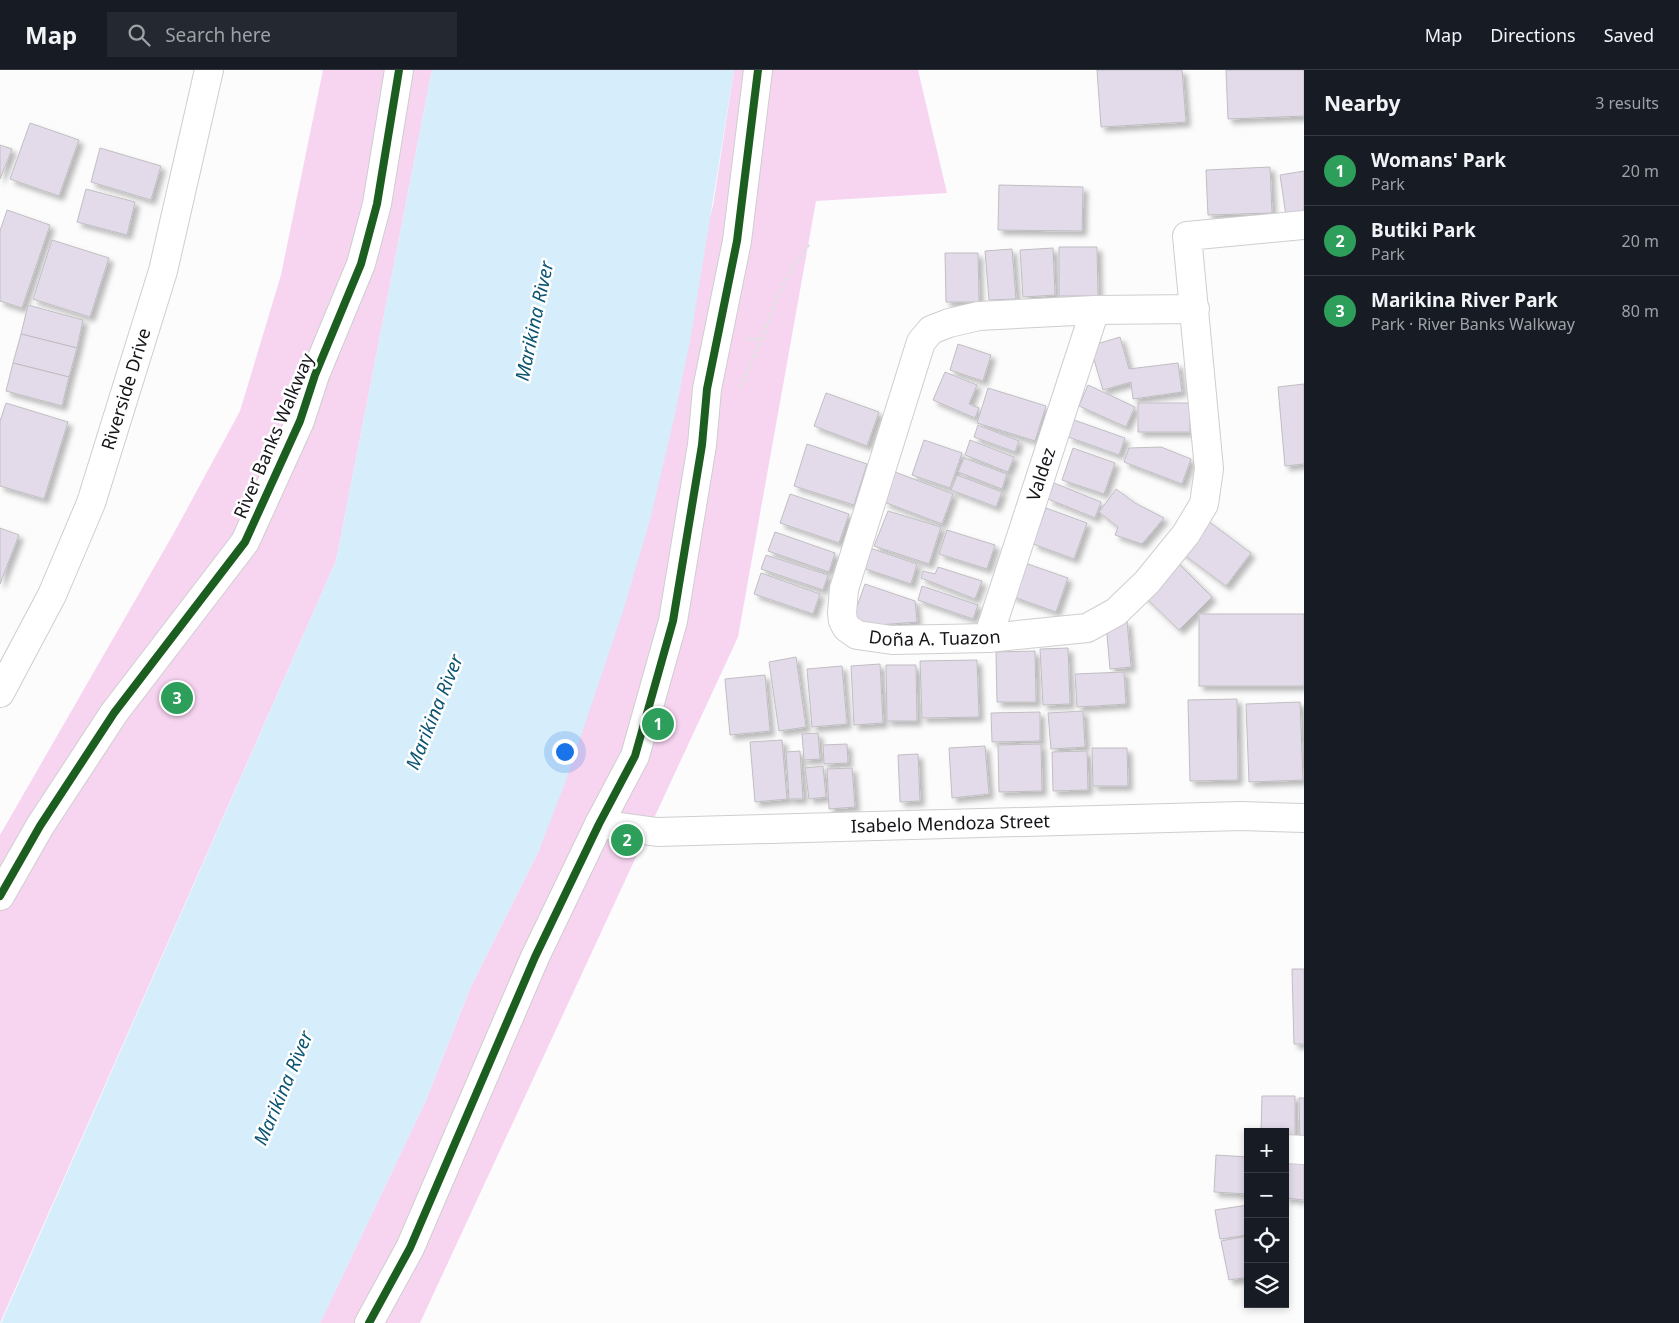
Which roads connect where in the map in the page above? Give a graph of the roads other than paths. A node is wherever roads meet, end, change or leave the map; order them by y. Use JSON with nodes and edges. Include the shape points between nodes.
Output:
{"nodes":[{"id":1,"x":209,"y":70,"type":"edge"},
{"id":2,"x":399,"y":70,"type":"edge"},
{"id":3,"x":758,"y":70,"type":"edge"},
{"id":4,"x":1304,"y":225,"type":"edge"},
{"id":5,"x":1095,"y":310,"type":"junction"},
{"id":6,"x":1195,"y":310,"type":"junction"},
{"id":7,"x":988,"y":638,"type":"junction"},
{"id":8,"x":0,"y":693,"type":"edge"},
{"id":9,"x":1304,"y":818,"type":"edge"},
{"id":10,"x":600,"y":824,"type":"junction"},
{"id":11,"x":0,"y":896,"type":"edge"},
{"id":12,"x":1289,"y":1149,"type":"edge"},
{"id":13,"x":1304,"y":1150,"type":"edge"},
{"id":14,"x":369,"y":1323,"type":"edge"}],
"edges":[{"from":1,"to":8,"type":"street","name":"Riverside Drive","via":[[163,272],[91,503],[52,595]]},
{"from":2,"to":11,"type":"street","name":"River Banks Walkway","via":[[377,204],[362,264],[315,374],[300,420],[245,542],[114,713],[40,826]]},
{"from":3,"to":10,"type":"street","via":[[737,241],[707,389],[702,445],[673,621],[635,756]]},
{"from":4,"to":6,"type":"street","name":"Doña A. Tuazon","via":[[1187,236]]},
{"from":5,"to":6,"type":"street","name":"Doña A. Tuazon"},
{"from":5,"to":7,"type":"street","name":"Valdez"},
{"from":5,"to":7,"type":"street","name":"Doña A. Tuazon","via":[[979,316],[931,330],[921,342],[844,589],[843,621],[857,635],[892,640]]},
{"from":6,"to":7,"type":"street","name":"Doña A. Tuazon","via":[[1209,469],[1204,504],[1186,534],[1147,582],[1116,612],[1087,628]]},
{"from":9,"to":10,"type":"street","name":"Isabelo Mendoza Street","via":[[1241,816],[656,832]]},
{"from":10,"to":14,"type":"street","via":[[535,957],[410,1248]]},
{"from":12,"to":13,"type":"street"}]}
